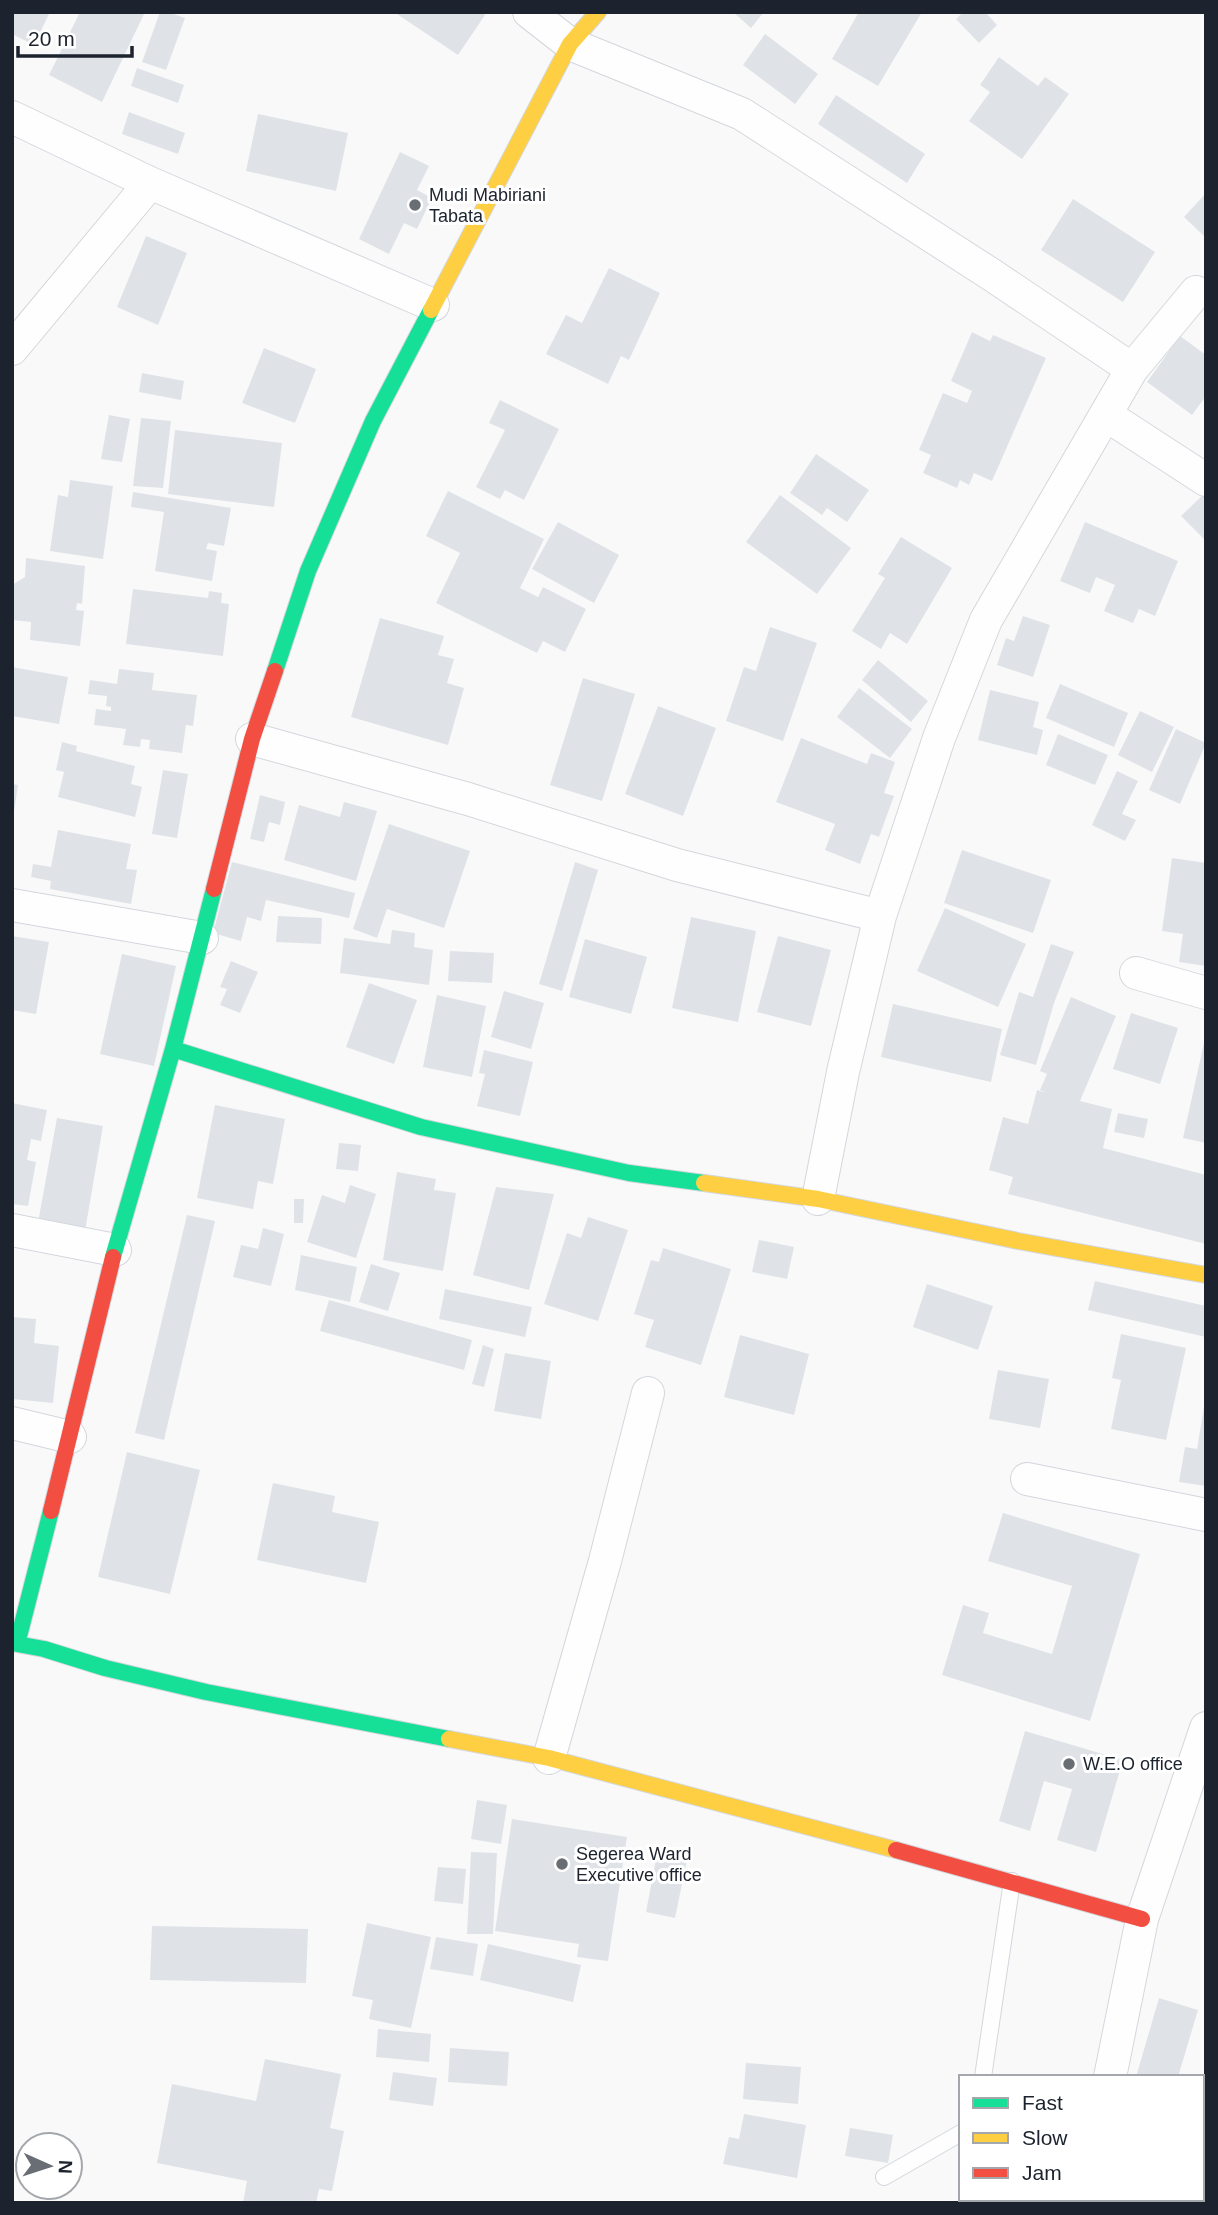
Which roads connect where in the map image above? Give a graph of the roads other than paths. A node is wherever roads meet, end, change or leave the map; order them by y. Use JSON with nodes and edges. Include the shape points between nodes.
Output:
{"nodes":[{"id":1,"x":529,"y":12,"type":"edge"},
{"id":2,"x":598,"y":12,"type":"edge"},
{"id":3,"x":570,"y":44,"type":"junction"},
{"id":4,"x":12,"y":117,"type":"edge"},
{"id":5,"x":150,"y":183,"type":"junction"},
{"id":6,"x":1196,"y":292,"type":"dead end"},
{"id":7,"x":433,"y":305,"type":"junction"},
{"id":8,"x":12,"y":349,"type":"edge"},
{"id":9,"x":1132,"y":369,"type":"junction"},
{"id":10,"x":1106,"y":415,"type":"junction"},
{"id":11,"x":1206,"y":480,"type":"edge"},
{"id":12,"x":252,"y":739,"type":"junction"},
{"id":13,"x":12,"y":905,"type":"edge"},
{"id":14,"x":880,"y":916,"type":"junction"},
{"id":15,"x":202,"y":938,"type":"junction"},
{"id":16,"x":1136,"y":973,"type":"dead end"},
{"id":17,"x":1206,"y":993,"type":"edge"},
{"id":18,"x":173,"y":1049,"type":"junction"},
{"id":19,"x":818,"y":1199,"type":"junction"},
{"id":20,"x":12,"y":1230,"type":"edge"},
{"id":21,"x":115,"y":1250,"type":"junction"},
{"id":22,"x":1206,"y":1275,"type":"edge"},
{"id":23,"x":648,"y":1393,"type":"dead end"},
{"id":24,"x":12,"y":1423,"type":"edge"},
{"id":25,"x":70,"y":1437,"type":"junction"},
{"id":26,"x":1027,"y":1479,"type":"dead end"},
{"id":27,"x":1206,"y":1515,"type":"edge"},
{"id":28,"x":15,"y":1653,"type":"edge"},
{"id":29,"x":1206,"y":1728,"type":"edge"},
{"id":30,"x":549,"y":1758,"type":"junction"},
{"id":31,"x":1013,"y":1881,"type":"junction"},
{"id":32,"x":1142,"y":1919,"type":"junction"},
{"id":33,"x":983,"y":2075,"type":"edge"},
{"id":34,"x":1110,"y":2075,"type":"edge"},
{"id":35,"x":959,"y":2134,"type":"edge"},
{"id":36,"x":884,"y":2177,"type":"dead end"}],
"edges":[{"from":1,"to":3,"type":"street"},
{"from":2,"to":3,"type":"street"},
{"from":3,"to":7,"type":"street"},
{"from":3,"to":9,"type":"street","via":[[742,114]]},
{"from":4,"to":5,"type":"street"},
{"from":5,"to":7,"type":"street"},
{"from":5,"to":8,"type":"street"},
{"from":6,"to":9,"type":"street"},
{"from":7,"to":12,"type":"street","via":[[373,421],[308,570]]},
{"from":9,"to":10,"type":"street"},
{"from":10,"to":11,"type":"street"},
{"from":10,"to":14,"type":"street","via":[[986,620],[939,737]]},
{"from":12,"to":14,"type":"street","via":[[468,799],[677,865]]},
{"from":12,"to":15,"type":"street"},
{"from":13,"to":15,"type":"street"},
{"from":14,"to":19,"type":"street"},
{"from":15,"to":18,"type":"street"},
{"from":16,"to":17,"type":"street"},
{"from":18,"to":19,"type":"street","via":[[421,1127],[629,1173]]},
{"from":18,"to":21,"type":"street"},
{"from":19,"to":22,"type":"street"},
{"from":20,"to":21,"type":"street"},
{"from":21,"to":25,"type":"street"},
{"from":23,"to":30,"type":"street"},
{"from":24,"to":25,"type":"street"},
{"from":25,"to":28,"type":"street"},
{"from":26,"to":27,"type":"street"},
{"from":28,"to":30,"type":"street","via":[[44,1649],[206,1692]]},
{"from":29,"to":32,"type":"street"},
{"from":30,"to":31,"type":"street"},
{"from":31,"to":32,"type":"street"},
{"from":31,"to":33,"type":"lane"},
{"from":32,"to":34,"type":"street"},
{"from":35,"to":36,"type":"lane"}]}
